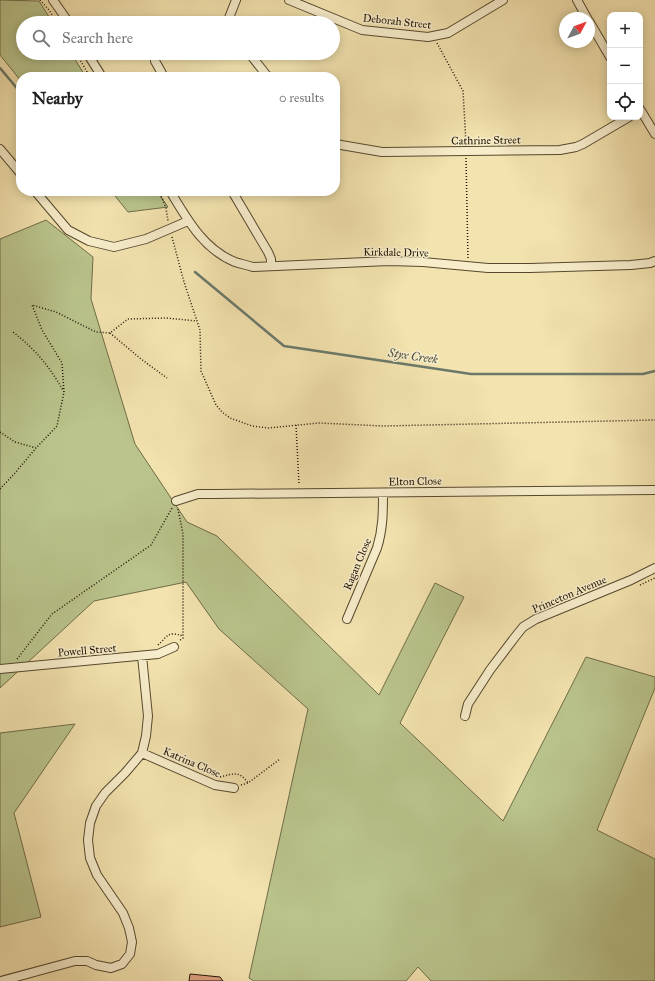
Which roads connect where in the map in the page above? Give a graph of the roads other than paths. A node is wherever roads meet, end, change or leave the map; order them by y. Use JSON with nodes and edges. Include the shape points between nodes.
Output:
{"nodes":[{"id":1,"x":53,"y":0,"type":"edge"},
{"id":2,"x":236,"y":0,"type":"edge"},
{"id":3,"x":289,"y":0,"type":"edge"},
{"id":4,"x":577,"y":0,"type":"edge"},
{"id":5,"x":500,"y":1,"type":"edge"},
{"id":6,"x":584,"y":12,"type":"edge"},
{"id":7,"x":64,"y":16,"type":"edge"},
{"id":8,"x":230,"y":16,"type":"edge"},
{"id":9,"x":328,"y":16,"type":"edge"},
{"id":10,"x":340,"y":21,"type":"edge"},
{"id":11,"x":595,"y":31,"type":"edge"},
{"id":12,"x":607,"y":52,"type":"edge"},
{"id":13,"x":91,"y":60,"type":"edge"},
{"id":14,"x":255,"y":60,"type":"edge"},
{"id":15,"x":155,"y":61,"type":"dead end"},
{"id":16,"x":99,"y":72,"type":"edge"},
{"id":17,"x":161,"y":72,"type":"edge"},
{"id":18,"x":264,"y":72,"type":"edge"},
{"id":19,"x":643,"y":115,"type":"edge"},
{"id":20,"x":624,"y":120,"type":"edge"},
{"id":21,"x":655,"y":134,"type":"edge"},
{"id":22,"x":340,"y":145,"type":"edge"},
{"id":23,"x":0,"y":149,"type":"edge"},
{"id":24,"x":16,"y":168,"type":"edge"},
{"id":25,"x":39,"y":196,"type":"edge"},
{"id":26,"x":173,"y":196,"type":"edge"},
{"id":27,"x":235,"y":196,"type":"edge"},
{"id":28,"x":188,"y":221,"type":"junction"},
{"id":29,"x":655,"y":260,"type":"edge"},
{"id":30,"x":271,"y":266,"type":"junction"},
{"id":31,"x":655,"y":490,"type":"edge"},
{"id":32,"x":383,"y":493,"type":"junction"},
{"id":33,"x":176,"y":501,"type":"road end"},
{"id":34,"x":655,"y":568,"type":"edge"},
{"id":35,"x":347,"y":619,"type":"dead end"},
{"id":36,"x":174,"y":647,"type":"road end"},
{"id":37,"x":142,"y":656,"type":"junction"},
{"id":38,"x":0,"y":669,"type":"edge"},
{"id":39,"x":465,"y":716,"type":"dead end"},
{"id":40,"x":142,"y":753,"type":"junction"},
{"id":41,"x":234,"y":788,"type":"road end"},
{"id":42,"x":22,"y":978,"type":"edge"},
{"id":43,"x":1,"y":981,"type":"edge"}],
"edges":[{"from":1,"to":7,"type":"street"},
{"from":2,"to":8,"type":"street"},
{"from":3,"to":9,"type":"street","name":"Deborah Street"},
{"from":4,"to":6,"type":"street"},
{"from":5,"to":10,"type":"street","name":"Deborah Street","via":[[448,33],[433,36],[362,30]]},
{"from":11,"to":12,"type":"street"},
{"from":13,"to":16,"type":"street"},
{"from":14,"to":18,"type":"street"},
{"from":15,"to":17,"type":"street"},
{"from":19,"to":21,"type":"street"},
{"from":20,"to":22,"type":"street","name":"Cathrine Street","via":[[583,144],[560,150],[382,152]]},
{"from":23,"to":24,"type":"street"},
{"from":25,"to":28,"type":"street","via":[[68,230],[89,241],[114,246],[146,239]]},
{"from":26,"to":28,"type":"street","name":"Kirkdale Drive"},
{"from":27,"to":30,"type":"street","via":[[268,252]]},
{"from":28,"to":30,"type":"street","name":"Kirkdale Drive","via":[[203,241],[235,262],[253,267]]},
{"from":29,"to":30,"type":"street","name":"Kirkdale Drive","via":[[631,265],[530,268],[488,268],[389,260]]},
{"from":31,"to":32,"type":"street","name":"Elton Close"},
{"from":32,"to":33,"type":"street","name":"Elton Close","via":[[198,494]]},
{"from":32,"to":35,"type":"street","name":"Ragan Close","via":[[383,524],[379,542]]},
{"from":34,"to":39,"type":"street","name":"Princeton Avenue","via":[[536,619],[524,627],[475,692]]},
{"from":36,"to":37,"type":"street","name":"Powell Street","via":[[158,654]]},
{"from":37,"to":38,"type":"street","name":"Powell Street"},
{"from":37,"to":40,"type":"street","via":[[148,716]]},
{"from":40,"to":41,"type":"street","name":"Katrina Close","via":[[215,785]]},
{"from":40,"to":42,"type":"street","via":[[96,806],[88,840],[96,876],[123,912],[129,928],[132,942],[130,954],[122,964],[111,968],[96,966],[87,961],[75,961]]},
{"from":42,"to":43,"type":"street"}]}
